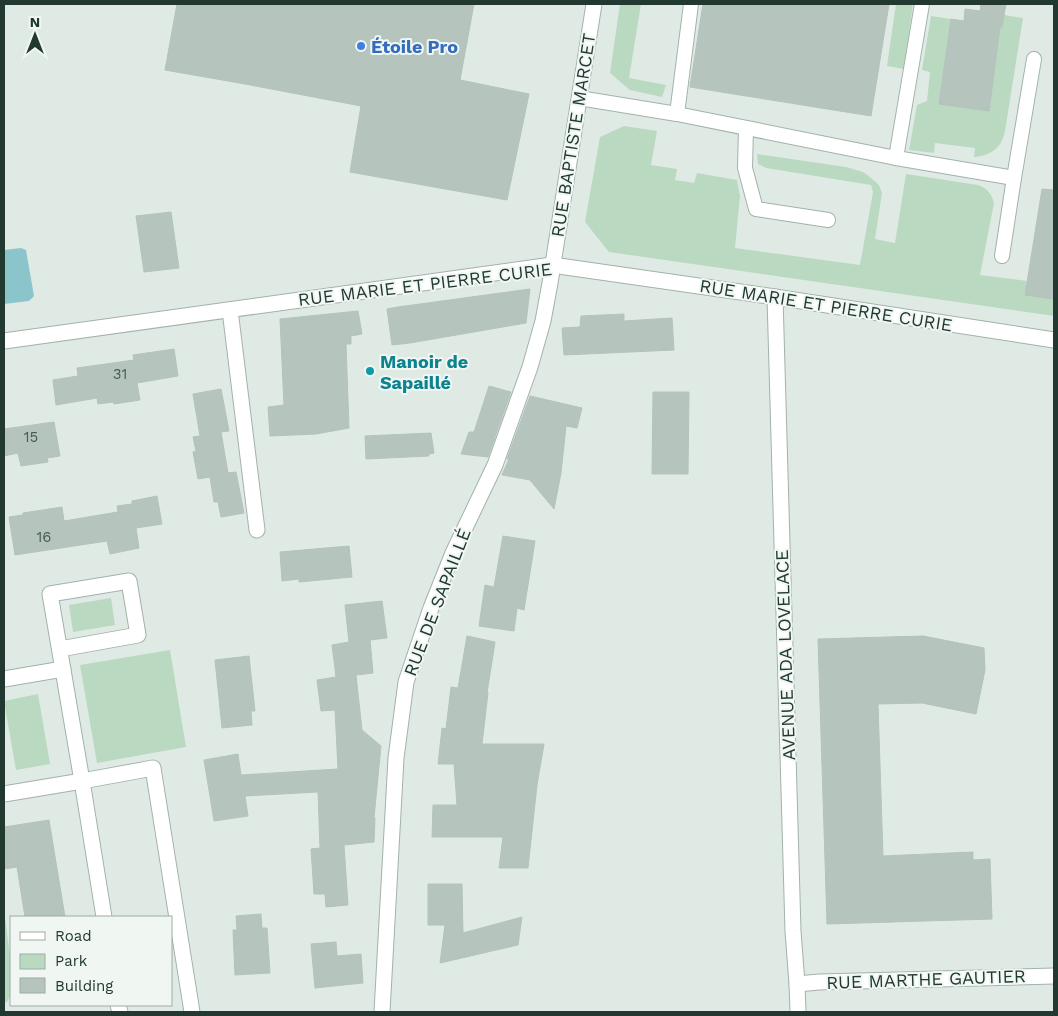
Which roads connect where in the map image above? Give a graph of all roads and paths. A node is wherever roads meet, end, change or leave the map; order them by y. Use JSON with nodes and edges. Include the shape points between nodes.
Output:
{"nodes":[{"id":1,"x":594,"y":4,"type":"edge"},
{"id":2,"x":691,"y":4,"type":"edge"},
{"id":3,"x":922,"y":4,"type":"edge"},
{"id":4,"x":1034,"y":59,"type":"dead end"},
{"id":5,"x":579,"y":98,"type":"junction"},
{"id":6,"x":677,"y":114,"type":"junction"},
{"id":7,"x":746,"y":128,"type":"junction"},
{"id":8,"x":896,"y":158,"type":"junction"},
{"id":9,"x":1014,"y":178,"type":"junction"},
{"id":10,"x":828,"y":220,"type":"dead end"},
{"id":11,"x":1002,"y":256,"type":"dead end"},
{"id":12,"x":552,"y":265,"type":"junction"},
{"id":13,"x":775,"y":297,"type":"junction"},
{"id":14,"x":230,"y":310,"type":"junction"},
{"id":15,"x":1054,"y":340,"type":"edge"},
{"id":16,"x":4,"y":342,"type":"edge"},
{"id":17,"x":257,"y":530,"type":"dead end"},
{"id":18,"x":60,"y":649,"type":"junction"},
{"id":19,"x":63,"y":669,"type":"junction"},
{"id":20,"x":4,"y":679,"type":"edge"},
{"id":21,"x":82,"y":781,"type":"junction"},
{"id":22,"x":4,"y":794,"type":"edge"},
{"id":23,"x":104,"y":916,"type":"edge"},
{"id":24,"x":1054,"y":976,"type":"edge"},
{"id":25,"x":797,"y":984,"type":"junction"},
{"id":26,"x":192,"y":1012,"type":"edge"},
{"id":27,"x":382,"y":1012,"type":"edge"},
{"id":28,"x":798,"y":1012,"type":"edge"}],
"edges":[{"from":1,"to":5,"type":"street","name":"RUE BAPTISTE MARCET"},
{"from":2,"to":6,"type":"lane"},
{"from":3,"to":8,"type":"lane"},
{"from":4,"to":9,"type":"lane"},
{"from":5,"to":6,"type":"lane"},
{"from":5,"to":12,"type":"street","name":"RUE BAPTISTE MARCET"},
{"from":6,"to":7,"type":"lane"},
{"from":7,"to":8,"type":"lane"},
{"from":7,"to":10,"type":"lane","via":[[745,168],[756,209]]},
{"from":8,"to":9,"type":"lane"},
{"from":9,"to":11,"type":"lane"},
{"from":12,"to":13,"type":"street","name":"RUE MARIE ET PIERRE CURIE"},
{"from":12,"to":14,"type":"street","name":"RUE MARIE ET PIERRE CURIE"},
{"from":12,"to":27,"type":"street","name":"RUE DE SAPAILLÉ","via":[[543,321],[527,376],[495,465],[431,608],[406,682],[396,758]]},
{"from":13,"to":15,"type":"street","name":"RUE MARIE ET PIERRE CURIE"},
{"from":13,"to":25,"type":"street","name":"AVENUE ADA LOVELACE"},
{"from":14,"to":16,"type":"street","name":"RUE MARIE ET PIERRE CURIE"},
{"from":14,"to":17,"type":"street"},
{"from":18,"to":18,"type":"street","via":[[50,594],[129,581],[138,636]]},
{"from":18,"to":19,"type":"street"},
{"from":19,"to":20,"type":"street"},
{"from":19,"to":21,"type":"street"},
{"from":21,"to":22,"type":"street"},
{"from":21,"to":23,"type":"street"},
{"from":21,"to":26,"type":"street","via":[[153,768]]},
{"from":24,"to":25,"type":"street","name":"RUE MARTHE GAUTIER"},
{"from":25,"to":28,"type":"street","name":"AVENUE ADA LOVELACE"}]}
